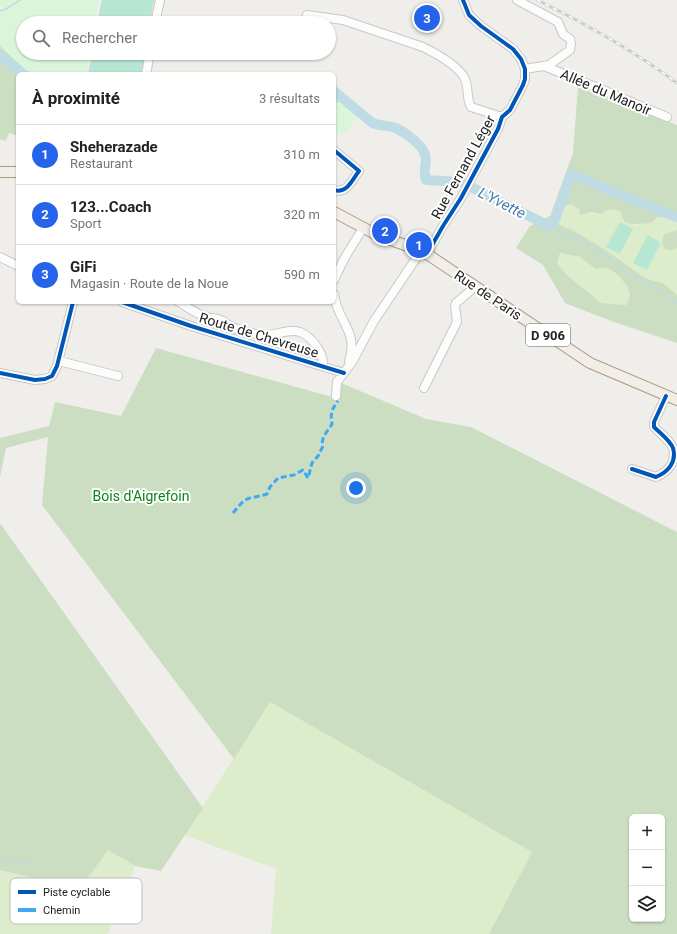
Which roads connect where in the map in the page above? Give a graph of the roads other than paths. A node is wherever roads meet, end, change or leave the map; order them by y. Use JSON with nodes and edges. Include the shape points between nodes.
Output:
{"nodes":[{"id":1,"x":160,"y":0,"type":"edge"},
{"id":2,"x":463,"y":0,"type":"edge"},
{"id":3,"x":517,"y":0,"type":"edge"},
{"id":4,"x":307,"y":15,"type":"dead end"},
{"id":5,"x":157,"y":16,"type":"edge"},
{"id":6,"x":314,"y":16,"type":"edge"},
{"id":7,"x":336,"y":19,"type":"edge"},
{"id":8,"x":149,"y":60,"type":"edge"},
{"id":9,"x":544,"y":66,"type":"junction"},
{"id":10,"x":525,"y":69,"type":"junction"},
{"id":11,"x":146,"y":72,"type":"edge"},
{"id":12,"x":502,"y":117,"type":"junction"},
{"id":13,"x":667,"y":117,"type":"dead end"},
{"id":14,"x":336,"y":152,"type":"edge"},
{"id":15,"x":0,"y":172,"type":"edge"},
{"id":16,"x":16,"y":172,"type":"edge"},
{"id":17,"x":336,"y":190,"type":"edge"},
{"id":18,"x":336,"y":213,"type":"edge"},
{"id":19,"x":363,"y":228,"type":"junction"},
{"id":20,"x":424,"y":253,"type":"junction"},
{"id":21,"x":0,"y":257,"type":"edge"},
{"id":22,"x":16,"y":265,"type":"edge"},
{"id":23,"x":336,"y":276,"type":"edge"},
{"id":24,"x":476,"y":286,"type":"junction"},
{"id":25,"x":73,"y":304,"type":"edge"},
{"id":26,"x":128,"y":304,"type":"edge"},
{"id":27,"x":182,"y":304,"type":"edge"},
{"id":28,"x":335,"y":304,"type":"edge"},
{"id":29,"x":59,"y":360,"type":"junction"},
{"id":30,"x":323,"y":366,"type":"junction"},
{"id":31,"x":343,"y":371,"type":"junction"},
{"id":32,"x":0,"y":373,"type":"edge"},
{"id":33,"x":118,"y":376,"type":"dead end"},
{"id":34,"x":424,"y":388,"type":"dead end"},
{"id":35,"x":336,"y":396,"type":"dead end"},
{"id":36,"x":666,"y":396,"type":"junction"},
{"id":37,"x":677,"y":400,"type":"edge"},
{"id":38,"x":632,"y":469,"type":"dead end"}],
"edges":[{"from":1,"to":5,"type":"street"},
{"from":2,"to":10,"type":"street","via":[[469,14],[513,49]]},
{"from":3,"to":9,"type":"street","via":[[558,22],[563,34],[570,41],[570,50]]},
{"from":4,"to":6,"type":"street"},
{"from":7,"to":12,"type":"street","via":[[432,52],[465,79],[471,107]]},
{"from":8,"to":11,"type":"street"},
{"from":9,"to":10,"type":"street"},
{"from":9,"to":13,"type":"street","name":"Allée du Manoir"},
{"from":10,"to":12,"type":"street","name":"Rue Fernand Léger","via":[[523,85],[510,110]]},
{"from":12,"to":20,"type":"street","name":"Rue Fernand Léger","via":[[460,198]]},
{"from":14,"to":17,"type":"street","via":[[359,171],[346,189]]},
{"from":15,"to":16,"type":"main road"},
{"from":18,"to":19,"type":"main road","name":"Rue de Paris"},
{"from":19,"to":20,"type":"main road","name":"Rue de Paris"},
{"from":19,"to":23,"type":"street"},
{"from":20,"to":24,"type":"main road","name":"Rue de Paris","number":"D 906"},
{"from":20,"to":31,"type":"street","name":"Rue Fernand Léger","via":[[374,321]]},
{"from":21,"to":22,"type":"street"},
{"from":24,"to":34,"type":"street","via":[[456,303],[457,322]]},
{"from":24,"to":36,"type":"main road","name":"Rue de Paris","number":"D 906","via":[[590,363]]},
{"from":25,"to":29,"type":"street"},
{"from":26,"to":30,"type":"street","name":"Route de Chevreuse"},
{"from":27,"to":30,"type":"street","via":[[241,331],[266,335],[300,332],[312,341],[320,352],[324,360]]},
{"from":28,"to":31,"type":"street","via":[[350,333],[352,343],[351,357]]},
{"from":29,"to":32,"type":"street","via":[[52,376],[45,379],[35,380]]},
{"from":29,"to":33,"type":"street"},
{"from":30,"to":31,"type":"street","name":"Route de Chevreuse"},
{"from":31,"to":35,"type":"street","via":[[337,382]]},
{"from":36,"to":37,"type":"main road","name":"Rue de Paris","number":"D 906"},
{"from":36,"to":38,"type":"street","via":[[654,427],[673,449],[672,466],[666,473],[656,477]]}]}
